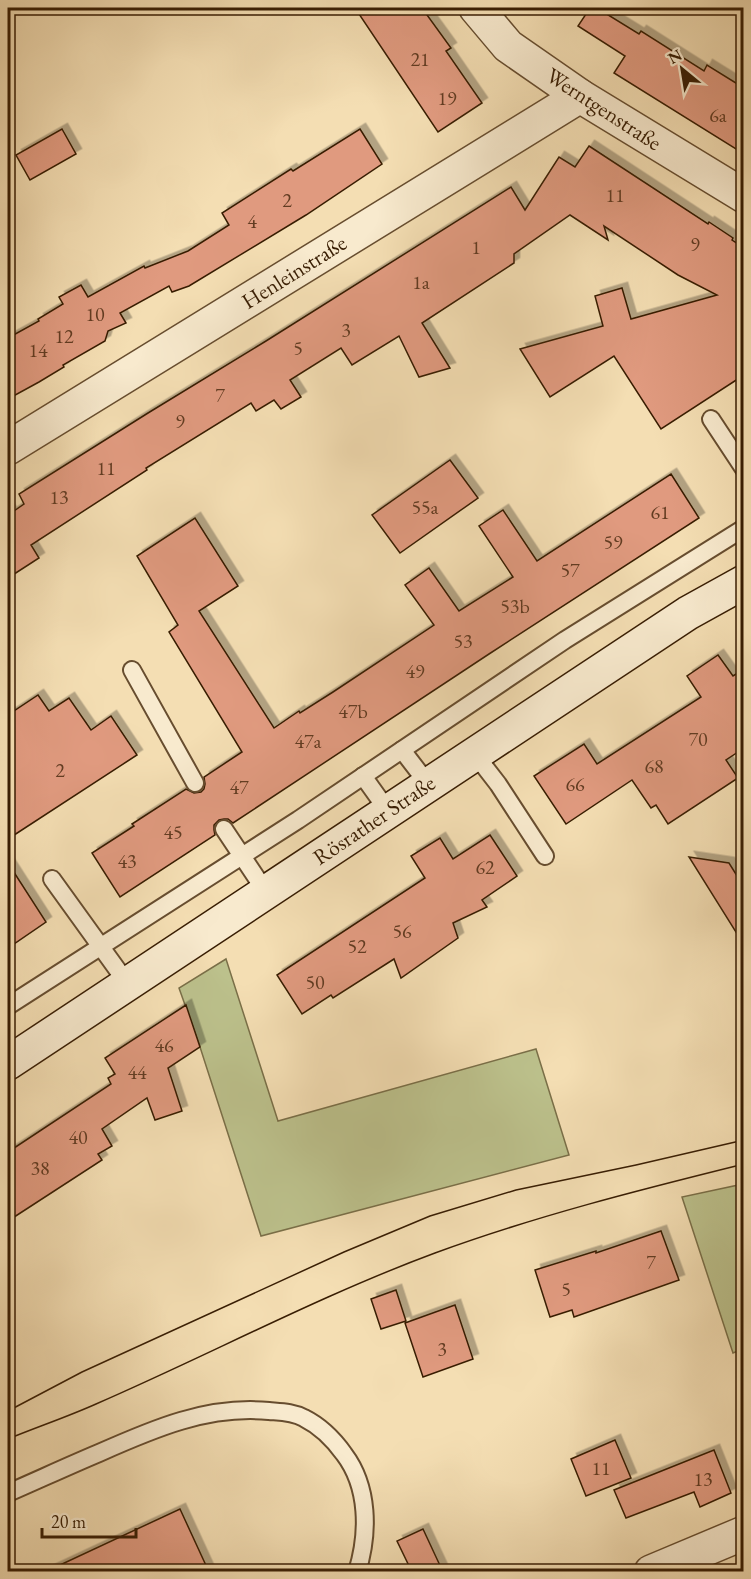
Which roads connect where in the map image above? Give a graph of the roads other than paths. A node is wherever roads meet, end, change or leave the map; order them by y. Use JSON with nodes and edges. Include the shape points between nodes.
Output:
{"nodes":[{"id":1,"x":476,"y":8,"type":"edge"},
{"id":2,"x":580,"y":96,"type":"junction"},
{"id":3,"x":744,"y":196,"type":"edge"},
{"id":4,"x":711,"y":419,"type":"dead end"},
{"id":5,"x":8,"y":448,"type":"edge"},
{"id":6,"x":744,"y":469,"type":"edge"},
{"id":7,"x":744,"y":528,"type":"edge"},
{"id":8,"x":744,"y":582,"type":"edge"},
{"id":9,"x":132,"y":670,"type":"dead end"},
{"id":10,"x":402,"y":750,"type":"junction"},
{"id":11,"x":474,"y":753,"type":"junction"},
{"id":12,"x":363,"y":776,"type":"junction"},
{"id":13,"x":195,"y":783,"type":"dead end"},
{"id":14,"x":428,"y":784,"type":"junction"},
{"id":15,"x":388,"y":811,"type":"junction"},
{"id":16,"x":224,"y":829,"type":"dead end"},
{"id":17,"x":242,"y":856,"type":"junction"},
{"id":18,"x":545,"y":856,"type":"dead end"},
{"id":19,"x":52,"y":879,"type":"dead end"},
{"id":20,"x":266,"y":892,"type":"junction"},
{"id":21,"x":100,"y":947,"type":"junction"},
{"id":22,"x":127,"y":983,"type":"junction"},
{"id":23,"x":8,"y":1006,"type":"edge"},
{"id":24,"x":8,"y":1063,"type":"edge"},
{"id":25,"x":8,"y":1493,"type":"edge"},
{"id":26,"x":744,"y":1533,"type":"edge"},
{"id":27,"x":357,"y":1572,"type":"edge"},
{"id":28,"x":651,"y":1572,"type":"edge"}],
"edges":[{"from":1,"to":2,"type":"street","name":"Werntgenstraße","via":[[508,46]]},
{"from":2,"to":3,"type":"street","name":"Werntgenstraße"},
{"from":2,"to":5,"type":"street","name":"Henleinstraße"},
{"from":4,"to":6,"type":"lane"},
{"from":7,"to":10,"type":"lane","via":[[556,646]]},
{"from":8,"to":11,"type":"street","name":"Rösrather Straße","via":[[688,613]]},
{"from":9,"to":13,"type":"lane"},
{"from":10,"to":12,"type":"lane"},
{"from":10,"to":14,"type":"lane"},
{"from":11,"to":14,"type":"street","name":"Rösrather Straße"},
{"from":11,"to":18,"type":"lane"},
{"from":12,"to":15,"type":"lane"},
{"from":12,"to":17,"type":"lane"},
{"from":14,"to":15,"type":"street","name":"Rösrather Straße"},
{"from":15,"to":20,"type":"street","name":"Rösrather Straße"},
{"from":16,"to":17,"type":"lane"},
{"from":17,"to":20,"type":"lane"},
{"from":17,"to":21,"type":"lane"},
{"from":19,"to":21,"type":"lane"},
{"from":20,"to":22,"type":"street","name":"Rösrather Straße"},
{"from":21,"to":22,"type":"lane"},
{"from":21,"to":23,"type":"lane"},
{"from":22,"to":24,"type":"street","name":"Rösrather Straße"},
{"from":25,"to":27,"type":"lane","via":[[139,1435],[204,1414],[230,1410],[288,1412],[303,1417],[336,1442],[355,1474],[364,1501],[365,1530]]},
{"from":26,"to":28,"type":"street"}]}
